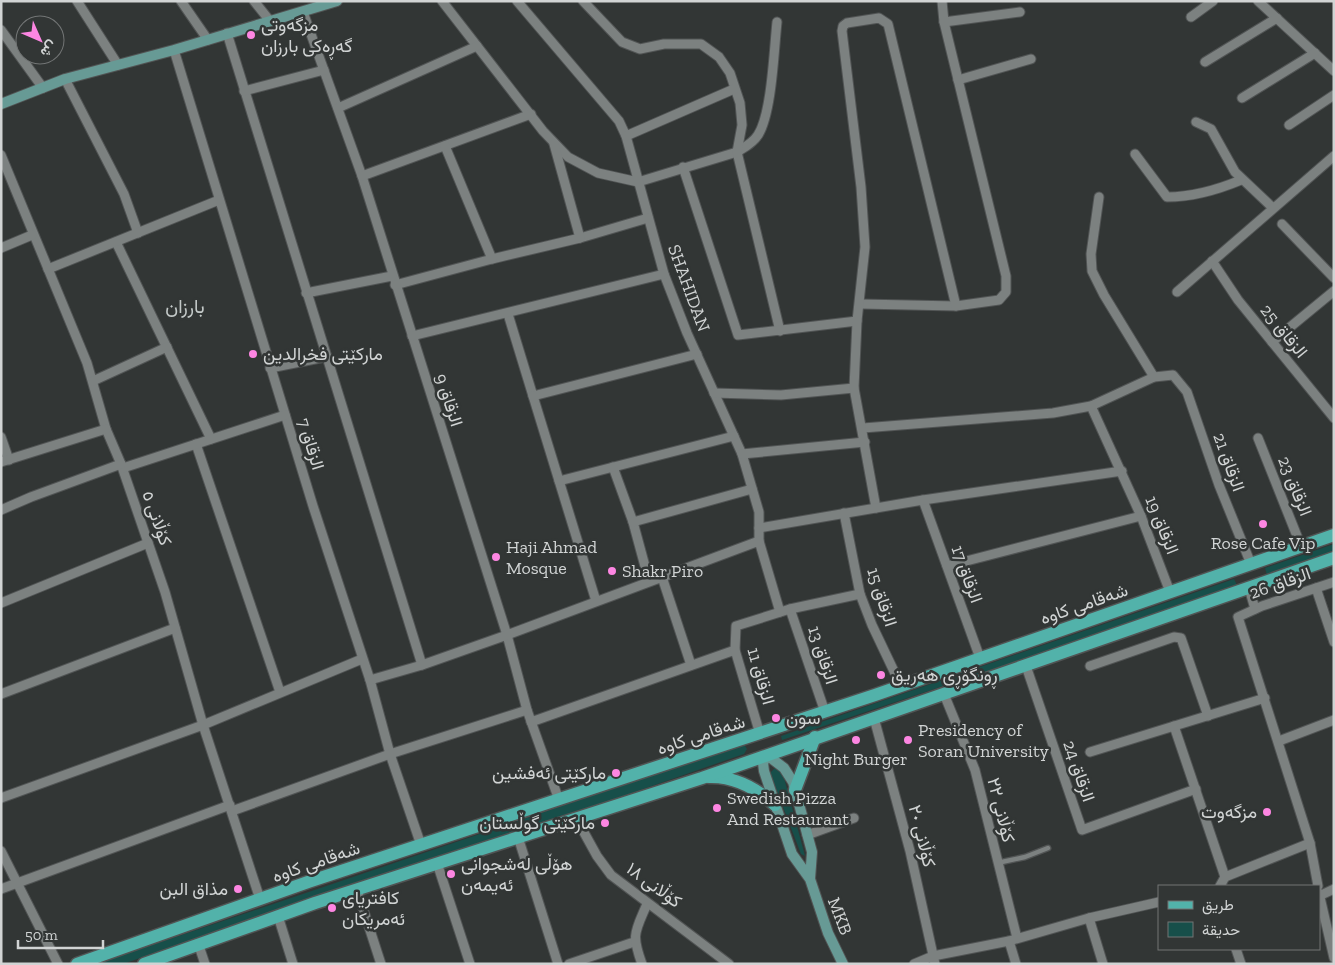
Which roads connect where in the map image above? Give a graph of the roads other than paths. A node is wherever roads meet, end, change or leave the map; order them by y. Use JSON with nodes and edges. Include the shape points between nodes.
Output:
{"nodes":[{"id":1,"x":76,"y":1,"type":"edge"},
{"id":2,"x":181,"y":1,"type":"edge"},
{"id":3,"x":254,"y":1,"type":"edge"},
{"id":4,"x":442,"y":1,"type":"edge"},
{"id":5,"x":517,"y":1,"type":"edge"},
{"id":6,"x":583,"y":1,"type":"edge"},
{"id":7,"x":942,"y":1,"type":"edge"},
{"id":8,"x":1213,"y":1,"type":"edge"},
{"id":9,"x":1258,"y":1,"type":"edge"},
{"id":10,"x":332,"y":2,"type":"edge"},
{"id":11,"x":303,"y":12,"type":"junction"},
{"id":12,"x":1020,"y":12,"type":"dead end"},
{"id":13,"x":1192,"y":17,"type":"dead end"},
{"id":14,"x":1277,"y":18,"type":"junction"},
{"id":15,"x":270,"y":21,"type":"junction"},
{"id":16,"x":777,"y":22,"type":"dead end"},
{"id":17,"x":944,"y":22,"type":"junction"},
{"id":18,"x":1,"y":30,"type":"edge"},
{"id":19,"x":227,"y":33,"type":"junction"},
{"id":20,"x":208,"y":40,"type":"junction"},
{"id":21,"x":477,"y":46,"type":"junction"},
{"id":22,"x":174,"y":50,"type":"junction"},
{"id":23,"x":1314,"y":52,"type":"junction"},
{"id":24,"x":1031,"y":59,"type":"dead end"},
{"id":25,"x":1205,"y":62,"type":"dead end"},
{"id":26,"x":118,"y":65,"type":"junction"},
{"id":27,"x":324,"y":70,"type":"junction"},
{"id":28,"x":1334,"y":71,"type":"edge"},
{"id":29,"x":65,"y":79,"type":"junction"},
{"id":30,"x":958,"y":80,"type":"junction"},
{"id":31,"x":42,"y":88,"type":"junction"},
{"id":32,"x":734,"y":89,"type":"junction"},
{"id":33,"x":244,"y":91,"type":"junction"},
{"id":34,"x":1334,"y":95,"type":"edge"},
{"id":35,"x":1242,"y":98,"type":"dead end"},
{"id":36,"x":1,"y":104,"type":"edge"},
{"id":37,"x":338,"y":108,"type":"junction"},
{"id":38,"x":531,"y":114,"type":"junction"},
{"id":39,"x":1196,"y":122,"type":"dead end"},
{"id":40,"x":1289,"y":125,"type":"dead end"},
{"id":41,"x":626,"y":136,"type":"junction"},
{"id":42,"x":553,"y":141,"type":"junction"},
{"id":43,"x":445,"y":146,"type":"junction"},
{"id":44,"x":737,"y":152,"type":"junction"},
{"id":45,"x":1135,"y":154,"type":"dead end"},
{"id":46,"x":1,"y":156,"type":"edge"},
{"id":47,"x":1334,"y":156,"type":"edge"},
{"id":48,"x":683,"y":167,"type":"junction"},
{"id":49,"x":362,"y":176,"type":"junction"},
{"id":50,"x":1241,"y":180,"type":"junction"},
{"id":51,"x":638,"y":182,"type":"junction"},
{"id":52,"x":1099,"y":197,"type":"dead end"},
{"id":53,"x":219,"y":200,"type":"junction"},
{"id":54,"x":1273,"y":208,"type":"junction"},
{"id":55,"x":648,"y":218,"type":"junction"},
{"id":56,"x":1282,"y":224,"type":"dead end"},
{"id":57,"x":138,"y":233,"type":"junction"},
{"id":58,"x":32,"y":235,"type":"junction"},
{"id":59,"x":580,"y":238,"type":"junction"},
{"id":60,"x":116,"y":242,"type":"junction"},
{"id":61,"x":1,"y":248,"type":"edge"},
{"id":62,"x":492,"y":259,"type":"junction"},
{"id":63,"x":1212,"y":261,"type":"junction"},
{"id":64,"x":48,"y":269,"type":"junction"},
{"id":65,"x":664,"y":274,"type":"junction"},
{"id":66,"x":392,"y":276,"type":"junction"},
{"id":67,"x":1334,"y":278,"type":"edge"},
{"id":68,"x":395,"y":286,"type":"junction"},
{"id":69,"x":1334,"y":291,"type":"edge"},
{"id":70,"x":1177,"y":292,"type":"dead end"},
{"id":71,"x":306,"y":294,"type":"junction"},
{"id":72,"x":861,"y":304,"type":"junction"},
{"id":73,"x":956,"y":306,"type":"junction"},
{"id":74,"x":508,"y":314,"type":"junction"},
{"id":75,"x":857,"y":322,"type":"junction"},
{"id":76,"x":780,"y":330,"type":"junction"},
{"id":77,"x":412,"y":336,"type":"junction"},
{"id":78,"x":1272,"y":342,"type":"junction"},
{"id":79,"x":167,"y":347,"type":"junction"},
{"id":80,"x":697,"y":354,"type":"junction"},
{"id":81,"x":325,"y":357,"type":"junction"},
{"id":82,"x":270,"y":368,"type":"junction"},
{"id":83,"x":1154,"y":376,"type":"junction"},
{"id":84,"x":93,"y":381,"type":"junction"},
{"id":85,"x":854,"y":388,"type":"junction"},
{"id":86,"x":714,"y":393,"type":"junction"},
{"id":87,"x":533,"y":396,"type":"junction"},
{"id":88,"x":1091,"y":406,"type":"junction"},
{"id":89,"x":285,"y":415,"type":"junction"},
{"id":90,"x":1334,"y":418,"type":"edge"},
{"id":91,"x":863,"y":428,"type":"junction"},
{"id":92,"x":106,"y":429,"type":"junction"},
{"id":93,"x":734,"y":436,"type":"junction"},
{"id":94,"x":1,"y":437,"type":"edge"},
{"id":95,"x":1258,"y":438,"type":"dead end"},
{"id":96,"x":211,"y":439,"type":"junction"},
{"id":97,"x":865,"y":442,"type":"junction"},
{"id":98,"x":196,"y":444,"type":"junction"},
{"id":99,"x":742,"y":454,"type":"junction"},
{"id":100,"x":5,"y":461,"type":"edge"},
{"id":101,"x":122,"y":466,"type":"junction"},
{"id":102,"x":613,"y":467,"type":"junction"},
{"id":103,"x":1122,"y":471,"type":"junction"},
{"id":104,"x":559,"y":481,"type":"junction"},
{"id":105,"x":752,"y":489,"type":"junction"},
{"id":106,"x":923,"y":500,"type":"junction"},
{"id":107,"x":876,"y":508,"type":"junction"},
{"id":108,"x":1,"y":510,"type":"edge"},
{"id":109,"x":844,"y":513,"type":"junction"},
{"id":110,"x":1141,"y":516,"type":"junction"},
{"id":111,"x":633,"y":522,"type":"junction"},
{"id":112,"x":759,"y":528,"type":"junction"},
{"id":113,"x":1334,"y":535,"type":"edge"},
{"id":114,"x":759,"y":541,"type":"junction"},
{"id":115,"x":148,"y":543,"type":"junction"},
{"id":116,"x":1301,"y":546,"type":"junction"},
{"id":117,"x":1334,"y":558,"type":"edge"},
{"id":118,"x":1246,"y":565,"type":"junction"},
{"id":119,"x":947,"y":566,"type":"junction"},
{"id":120,"x":662,"y":576,"type":"junction"},
{"id":121,"x":649,"y":581,"type":"junction"},
{"id":122,"x":1334,"y":582,"type":"edge"},
{"id":123,"x":1249,"y":588,"type":"junction"},
{"id":124,"x":1316,"y":588,"type":"junction"},
{"id":125,"x":1170,"y":592,"type":"junction"},
{"id":126,"x":860,"y":594,"type":"junction"},
{"id":127,"x":596,"y":601,"type":"junction"},
{"id":128,"x":1,"y":603,"type":"edge"},
{"id":129,"x":1255,"y":608,"type":"junction"},
{"id":130,"x":790,"y":609,"type":"junction"},
{"id":131,"x":780,"y":612,"type":"junction"},
{"id":132,"x":175,"y":628,"type":"junction"},
{"id":133,"x":507,"y":635,"type":"junction"},
{"id":134,"x":1334,"y":642,"type":"edge"},
{"id":135,"x":735,"y":650,"type":"junction"},
{"id":136,"x":980,"y":658,"type":"junction"},
{"id":137,"x":362,"y":659,"type":"junction"},
{"id":138,"x":422,"y":665,"type":"junction"},
{"id":139,"x":690,"y":665,"type":"junction"},
{"id":140,"x":1026,"y":666,"type":"junction"},
{"id":141,"x":1090,"y":666,"type":"dead end"},
{"id":142,"x":370,"y":680,"type":"junction"},
{"id":143,"x":902,"y":686,"type":"junction"},
{"id":144,"x":280,"y":692,"type":"junction"},
{"id":145,"x":1,"y":694,"type":"edge"},
{"id":146,"x":944,"y":694,"type":"junction"},
{"id":147,"x":1265,"y":698,"type":"junction"},
{"id":148,"x":527,"y":710,"type":"junction"},
{"id":149,"x":824,"y":712,"type":"junction"},
{"id":150,"x":1208,"y":716,"type":"junction"},
{"id":151,"x":874,"y":718,"type":"junction"},
{"id":152,"x":1334,"y":720,"type":"edge"},
{"id":153,"x":531,"y":722,"type":"junction"},
{"id":154,"x":203,"y":725,"type":"junction"},
{"id":155,"x":1174,"y":726,"type":"junction"},
{"id":156,"x":760,"y":734,"type":"junction"},
{"id":157,"x":816,"y":737,"type":"junction"},
{"id":158,"x":1279,"y":740,"type":"junction"},
{"id":159,"x":1090,"y":752,"type":"dead end"},
{"id":160,"x":390,"y":754,"type":"junction"},
{"id":161,"x":768,"y":754,"type":"junction"},
{"id":162,"x":702,"y":778,"type":"junction"},
{"id":163,"x":1196,"y":789,"type":"junction"},
{"id":164,"x":795,"y":790,"type":"junction"},
{"id":165,"x":1,"y":798,"type":"edge"},
{"id":166,"x":560,"y":800,"type":"junction"},
{"id":167,"x":775,"y":805,"type":"junction"},
{"id":168,"x":231,"y":808,"type":"junction"},
{"id":169,"x":576,"y":818,"type":"junction"},
{"id":170,"x":854,"y":818,"type":"dead end"},
{"id":171,"x":807,"y":835,"type":"junction"},
{"id":172,"x":518,"y":837,"type":"junction"},
{"id":173,"x":1310,"y":843,"type":"junction"},
{"id":174,"x":421,"y":845,"type":"junction"},
{"id":175,"x":1048,"y":848,"type":"dead end"},
{"id":176,"x":1,"y":851,"type":"edge"},
{"id":177,"x":437,"y":863,"type":"junction"},
{"id":178,"x":997,"y":863,"type":"junction"},
{"id":179,"x":1226,"y":877,"type":"junction"},
{"id":180,"x":810,"y":880,"type":"junction"},
{"id":181,"x":17,"y":882,"type":"junction"},
{"id":182,"x":1221,"y":885,"type":"edge"},
{"id":183,"x":1318,"y":885,"type":"edge"},
{"id":184,"x":1,"y":889,"type":"edge"},
{"id":185,"x":1334,"y":889,"type":"edge"},
{"id":186,"x":357,"y":890,"type":"junction"},
{"id":187,"x":1320,"y":895,"type":"edge"},
{"id":188,"x":260,"y":899,"type":"junction"},
{"id":189,"x":1320,"y":899,"type":"edge"},
{"id":190,"x":1158,"y":902,"type":"edge"},
{"id":191,"x":647,"y":904,"type":"junction"},
{"id":192,"x":278,"y":916,"type":"junction"},
{"id":193,"x":1089,"y":918,"type":"junction"},
{"id":194,"x":1013,"y":939,"type":"junction"},
{"id":195,"x":634,"y":942,"type":"junction"},
{"id":196,"x":199,"y":946,"type":"junction"},
{"id":197,"x":1236,"y":950,"type":"edge"},
{"id":198,"x":1334,"y":958,"type":"edge"},
{"id":199,"x":934,"y":960,"type":"edge"},
{"id":200,"x":58,"y":964,"type":"edge"},
{"id":201,"x":77,"y":964,"type":"edge"},
{"id":202,"x":144,"y":964,"type":"edge"},
{"id":203,"x":205,"y":964,"type":"edge"},
{"id":204,"x":293,"y":964,"type":"edge"},
{"id":205,"x":381,"y":964,"type":"edge"},
{"id":206,"x":470,"y":964,"type":"edge"},
{"id":207,"x":558,"y":964,"type":"edge"},
{"id":208,"x":569,"y":964,"type":"edge"},
{"id":209,"x":642,"y":964,"type":"edge"},
{"id":210,"x":729,"y":964,"type":"edge"},
{"id":211,"x":843,"y":964,"type":"edge"},
{"id":212,"x":914,"y":964,"type":"edge"},
{"id":213,"x":1016,"y":964,"type":"edge"},
{"id":214,"x":1103,"y":964,"type":"edge"},
{"id":215,"x":1241,"y":964,"type":"edge"}],
"edges":[{"from":1,"to":26,"type":"street"},
{"from":2,"to":20,"type":"street"},
{"from":3,"to":15,"type":"street"},
{"from":4,"to":21,"type":"street"},
{"from":5,"to":41,"type":"street","name":"SHAHIDAN","via":[[619,121]]},
{"from":6,"to":32,"type":"street","via":[[622,42],[640,49],[664,44],[701,44],[718,57],[730,73]]},
{"from":7,"to":17,"type":"street"},
{"from":8,"to":13,"type":"street"},
{"from":9,"to":14,"type":"street"},
{"from":10,"to":11,"type":"main road"},
{"from":11,"to":15,"type":"main road"},
{"from":11,"to":27,"type":"street","name":"الزقاق 9"},
{"from":12,"to":17,"type":"street"},
{"from":14,"to":23,"type":"street"},
{"from":14,"to":25,"type":"street"},
{"from":15,"to":19,"type":"main road"},
{"from":16,"to":44,"type":"street","via":[[762,125],[750,144]]},
{"from":17,"to":30,"type":"street"},
{"from":18,"to":31,"type":"street"},
{"from":19,"to":20,"type":"main road"},
{"from":19,"to":33,"type":"street"},
{"from":20,"to":22,"type":"main road"},
{"from":21,"to":37,"type":"street"},
{"from":21,"to":38,"type":"street"},
{"from":22,"to":26,"type":"main road"},
{"from":22,"to":53,"type":"street","name":"الزقاق 7"},
{"from":23,"to":28,"type":"street"},
{"from":23,"to":35,"type":"street"},
{"from":24,"to":30,"type":"street"},
{"from":26,"to":29,"type":"main road"},
{"from":27,"to":33,"type":"street"},
{"from":27,"to":37,"type":"street","name":"الزقاق 9"},
{"from":29,"to":31,"type":"main road"},
{"from":29,"to":57,"type":"street","via":[[124,194]]},
{"from":30,"to":73,"type":"street","via":[[1006,276],[1006,292],[999,300]]},
{"from":31,"to":36,"type":"main road"},
{"from":32,"to":41,"type":"street"},
{"from":32,"to":44,"type":"street","via":[[740,103],[742,125]]},
{"from":33,"to":71,"type":"street"},
{"from":34,"to":40,"type":"street"},
{"from":37,"to":49,"type":"street","name":"الزقاق 9"},
{"from":38,"to":42,"type":"street"},
{"from":38,"to":43,"type":"street"},
{"from":39,"to":50,"type":"street","via":[[1211,129]]},
{"from":41,"to":51,"type":"street","name":"SHAHIDAN"},
{"from":42,"to":51,"type":"street","via":[[568,157],[598,173]]},
{"from":42,"to":59,"type":"street"},
{"from":43,"to":49,"type":"street"},
{"from":43,"to":62,"type":"street"},
{"from":44,"to":48,"type":"street"},
{"from":44,"to":76,"type":"street"},
{"from":45,"to":50,"type":"street","via":[[1167,197],[1213,191]]},
{"from":46,"to":58,"type":"street","name":"کۆڵانی ٥"},
{"from":47,"to":54,"type":"street"},
{"from":48,"to":51,"type":"street"},
{"from":48,"to":76,"type":"street","via":[[738,335]]},
{"from":49,"to":66,"type":"street","name":"الزقاق 9"},
{"from":50,"to":54,"type":"street"},
{"from":51,"to":55,"type":"street","name":"SHAHIDAN"},
{"from":52,"to":83,"type":"street","via":[[1091,254],[1092,271]]},
{"from":53,"to":57,"type":"street"},
{"from":53,"to":82,"type":"street","name":"الزقاق 7"},
{"from":54,"to":63,"type":"street"},
{"from":55,"to":59,"type":"street"},
{"from":55,"to":65,"type":"street","name":"SHAHIDAN"},
{"from":56,"to":67,"type":"street"},
{"from":57,"to":60,"type":"street"},
{"from":58,"to":61,"type":"street"},
{"from":58,"to":64,"type":"street","name":"کۆڵانی ٥"},
{"from":59,"to":62,"type":"street"},
{"from":60,"to":64,"type":"street"},
{"from":60,"to":79,"type":"street"},
{"from":62,"to":68,"type":"street"},
{"from":63,"to":70,"type":"street"},
{"from":63,"to":78,"type":"street","name":"الزقاق 25"},
{"from":64,"to":84,"type":"street","name":"کۆڵانی ٥"},
{"from":65,"to":74,"type":"street"},
{"from":65,"to":80,"type":"street","name":"SHAHIDAN"},
{"from":66,"to":68,"type":"street","name":"الزقاق 9"},
{"from":66,"to":71,"type":"street"},
{"from":68,"to":77,"type":"street","name":"الزقاق 9"},
{"from":69,"to":78,"type":"street"},
{"from":71,"to":81,"type":"street"},
{"from":72,"to":73,"type":"street"},
{"from":72,"to":73,"type":"street","via":[[865,248],[861,186],[842,31],[847,23],[878,18],[888,24]]},
{"from":72,"to":75,"type":"street"},
{"from":74,"to":77,"type":"street"},
{"from":74,"to":87,"type":"street"},
{"from":75,"to":76,"type":"street"},
{"from":75,"to":85,"type":"street"},
{"from":77,"to":133,"type":"street","name":"الزقاق 9"},
{"from":78,"to":90,"type":"street","name":"الزقاق 25"},
{"from":79,"to":84,"type":"street"},
{"from":79,"to":96,"type":"street"},
{"from":80,"to":86,"type":"street","name":"SHAHIDAN"},
{"from":80,"to":87,"type":"street"},
{"from":81,"to":82,"type":"street"},
{"from":81,"to":138,"type":"street"},
{"from":82,"to":89,"type":"street","name":"الزقاق 7"},
{"from":83,"to":88,"type":"street"},
{"from":83,"to":118,"type":"street","name":"الزقاق 21","via":[[1173,375],[1187,392]]},
{"from":84,"to":92,"type":"street","name":"کۆڵانی ٥"},
{"from":85,"to":86,"type":"street","via":[[781,395]]},
{"from":85,"to":91,"type":"street"},
{"from":86,"to":93,"type":"street","name":"SHAHIDAN"},
{"from":87,"to":104,"type":"street"},
{"from":88,"to":91,"type":"street","via":[[1053,413]]},
{"from":88,"to":103,"type":"street","name":"الزقاق 19"},
{"from":89,"to":96,"type":"street"},
{"from":89,"to":137,"type":"street","name":"الزقاق 7"},
{"from":91,"to":97,"type":"street"},
{"from":92,"to":100,"type":"street"},
{"from":92,"to":101,"type":"street","name":"کۆڵانی ٥"},
{"from":93,"to":99,"type":"street","name":"SHAHIDAN"},
{"from":93,"to":102,"type":"street"},
{"from":94,"to":100,"type":"street"},
{"from":95,"to":116,"type":"street","name":"الزقاق 23"},
{"from":96,"to":98,"type":"street"},
{"from":97,"to":99,"type":"street"},
{"from":97,"to":107,"type":"street"},
{"from":98,"to":101,"type":"street"},
{"from":98,"to":144,"type":"street"},
{"from":99,"to":105,"type":"street","name":"SHAHIDAN"},
{"from":101,"to":108,"type":"street","via":[[31,496]]},
{"from":101,"to":115,"type":"street","name":"کۆڵانی ٥"},
{"from":102,"to":104,"type":"street"},
{"from":102,"to":111,"type":"street"},
{"from":103,"to":106,"type":"street"},
{"from":103,"to":110,"type":"street","name":"الزقاق 19"},
{"from":104,"to":127,"type":"street"},
{"from":105,"to":111,"type":"street"},
{"from":105,"to":112,"type":"street","name":"SHAHIDAN","via":[[759,512]]},
{"from":106,"to":107,"type":"street"},
{"from":106,"to":119,"type":"street","name":"الزقاق 17"},
{"from":107,"to":109,"type":"street"},
{"from":109,"to":112,"type":"street"},
{"from":109,"to":126,"type":"street","name":"الزقاق 15"},
{"from":110,"to":119,"type":"street"},
{"from":110,"to":125,"type":"street","name":"الزقاق 19"},
{"from":111,"to":121,"type":"street"},
{"from":112,"to":114,"type":"street","name":"SHAHIDAN"},
{"from":113,"to":116,"type":"main road","name":"شەقامی کاوە"},
{"from":114,"to":120,"type":"street"},
{"from":114,"to":131,"type":"street","name":"SHAHIDAN"},
{"from":115,"to":128,"type":"street"},
{"from":115,"to":132,"type":"street","name":"کۆڵانی ٥"},
{"from":116,"to":118,"type":"main road","name":"شەقامی کاوە"},
{"from":117,"to":123,"type":"main road"},
{"from":118,"to":123,"type":"main road"},
{"from":118,"to":125,"type":"main road","name":"شەقامی کاوە"},
{"from":119,"to":136,"type":"street","name":"الزقاق 17"},
{"from":120,"to":121,"type":"street"},
{"from":120,"to":139,"type":"street"},
{"from":121,"to":127,"type":"street"},
{"from":122,"to":124,"type":"street","name":"الزقاق 26"},
{"from":123,"to":129,"type":"street"},
{"from":123,"to":140,"type":"main road"},
{"from":124,"to":129,"type":"street","name":"الزقاق 26"},
{"from":124,"to":134,"type":"street"},
{"from":125,"to":136,"type":"main road","name":"شەقامی کاوە"},
{"from":126,"to":130,"type":"street"},
{"from":126,"to":143,"type":"street","name":"الزقاق 15"},
{"from":127,"to":133,"type":"street"},
{"from":129,"to":147,"type":"street","name":"الزقاق 26","via":[[1238,617]]},
{"from":130,"to":131,"type":"street"},
{"from":130,"to":149,"type":"street","name":"الزقاق 13"},
{"from":131,"to":135,"type":"street","name":"الزقاق 11","via":[[736,626]]},
{"from":132,"to":145,"type":"street"},
{"from":132,"to":154,"type":"street","name":"کۆڵانی ٥"},
{"from":133,"to":138,"type":"street"},
{"from":133,"to":148,"type":"street","name":"الزقاق 9"},
{"from":135,"to":139,"type":"street"},
{"from":135,"to":156,"type":"street","name":"الزقاق 11"},
{"from":136,"to":143,"type":"main road","name":"شەقامی کاوە"},
{"from":137,"to":142,"type":"street","name":"الزقاق 7"},
{"from":137,"to":144,"type":"street"},
{"from":138,"to":142,"type":"street"},
{"from":139,"to":153,"type":"street"},
{"from":140,"to":146,"type":"main road"},
{"from":140,"to":163,"type":"street","name":"الزقاق 24","via":[[1082,830]]},
{"from":141,"to":150,"type":"street","via":[[1174,637],[1181,638]]},
{"from":142,"to":160,"type":"street","name":"الزقاق 7"},
{"from":143,"to":149,"type":"main road","name":"شەقامی کاوە"},
{"from":144,"to":154,"type":"street"},
{"from":146,"to":151,"type":"main road"},
{"from":146,"to":178,"type":"street","name":"کۆڵانی ٢٢","via":[[975,770]]},
{"from":147,"to":150,"type":"street"},
{"from":147,"to":158,"type":"street"},
{"from":148,"to":153,"type":"street","name":"الزقاق 9"},
{"from":148,"to":160,"type":"street"},
{"from":149,"to":156,"type":"main road","name":"شەقامی کاوە"},
{"from":150,"to":155,"type":"street"},
{"from":151,"to":157,"type":"main road"},
{"from":151,"to":199,"type":"street","name":"کۆڵانی ٢٠","via":[[910,851]]},
{"from":152,"to":158,"type":"street"},
{"from":153,"to":166,"type":"street","name":"الزقاق 9"},
{"from":154,"to":165,"type":"street"},
{"from":154,"to":168,"type":"street","name":"کۆڵانی ٥"},
{"from":155,"to":159,"type":"street"},
{"from":155,"to":163,"type":"street"},
{"from":156,"to":161,"type":"main road"},
{"from":156,"to":166,"type":"main road","name":"شەقامی کاوە"},
{"from":157,"to":161,"type":"main road"},
{"from":157,"to":164,"type":"main road"},
{"from":158,"to":173,"type":"street"},
{"from":160,"to":168,"type":"street"},
{"from":160,"to":174,"type":"street","name":"الزقاق 7"},
{"from":161,"to":162,"type":"main road"},
{"from":161,"to":164,"type":"main road","via":[[784,768]]},
{"from":161,"to":167,"type":"main road","via":[[763,762],[764,771]]},
{"from":162,"to":167,"type":"main road","via":[[725,778],[744,783]]},
{"from":162,"to":169,"type":"main road"},
{"from":163,"to":179,"type":"street"},
{"from":164,"to":171,"type":"main road"},
{"from":166,"to":174,"type":"main road","name":"شەقامی کاوە"},
{"from":167,"to":180,"type":"main road","via":[[792,854]]},
{"from":168,"to":181,"type":"street"},
{"from":168,"to":188,"type":"street","name":"کۆڵانی ٥"},
{"from":169,"to":172,"type":"main road"},
{"from":169,"to":191,"type":"street","name":"کۆڵانی ١٨","via":[[611,875]]},
{"from":170,"to":171,"type":"street"},
{"from":171,"to":180,"type":"main road","via":[[812,861]]},
{"from":172,"to":177,"type":"main road"},
{"from":172,"to":207,"type":"street"},
{"from":173,"to":179,"type":"street"},
{"from":173,"to":183,"type":"street"},
{"from":174,"to":188,"type":"main road","name":"شەقامی کاوە"},
{"from":175,"to":178,"type":"lane"},
{"from":176,"to":181,"type":"street"},
{"from":177,"to":186,"type":"main road"},
{"from":177,"to":206,"type":"street"},
{"from":178,"to":194,"type":"street","name":"کۆڵانی ٢٢"},
{"from":179,"to":182,"type":"street"},
{"from":180,"to":211,"type":"main road","name":"MKB","via":[[828,933]]},
{"from":181,"to":184,"type":"street"},
{"from":181,"to":200,"type":"street"},
{"from":185,"to":187,"type":"street"},
{"from":186,"to":192,"type":"main road"},
{"from":186,"to":205,"type":"street"},
{"from":188,"to":201,"type":"main road","name":"شەقامی کاوە"},
{"from":189,"to":198,"type":"street"},
{"from":190,"to":193,"type":"street"},
{"from":191,"to":195,"type":"street","via":[[636,928]]},
{"from":191,"to":210,"type":"street","name":"کۆڵانی ١٨","via":[[676,922]]},
{"from":192,"to":196,"type":"main road"},
{"from":192,"to":204,"type":"street"},
{"from":193,"to":194,"type":"street"},
{"from":193,"to":214,"type":"street"},
{"from":194,"to":199,"type":"street"},
{"from":194,"to":213,"type":"street","name":"کۆڵانی ٢٢"},
{"from":195,"to":208,"type":"street"},
{"from":195,"to":209,"type":"street"},
{"from":196,"to":202,"type":"main road"},
{"from":196,"to":203,"type":"street"},
{"from":197,"to":215,"type":"street"},
{"from":199,"to":212,"type":"street"}]}
